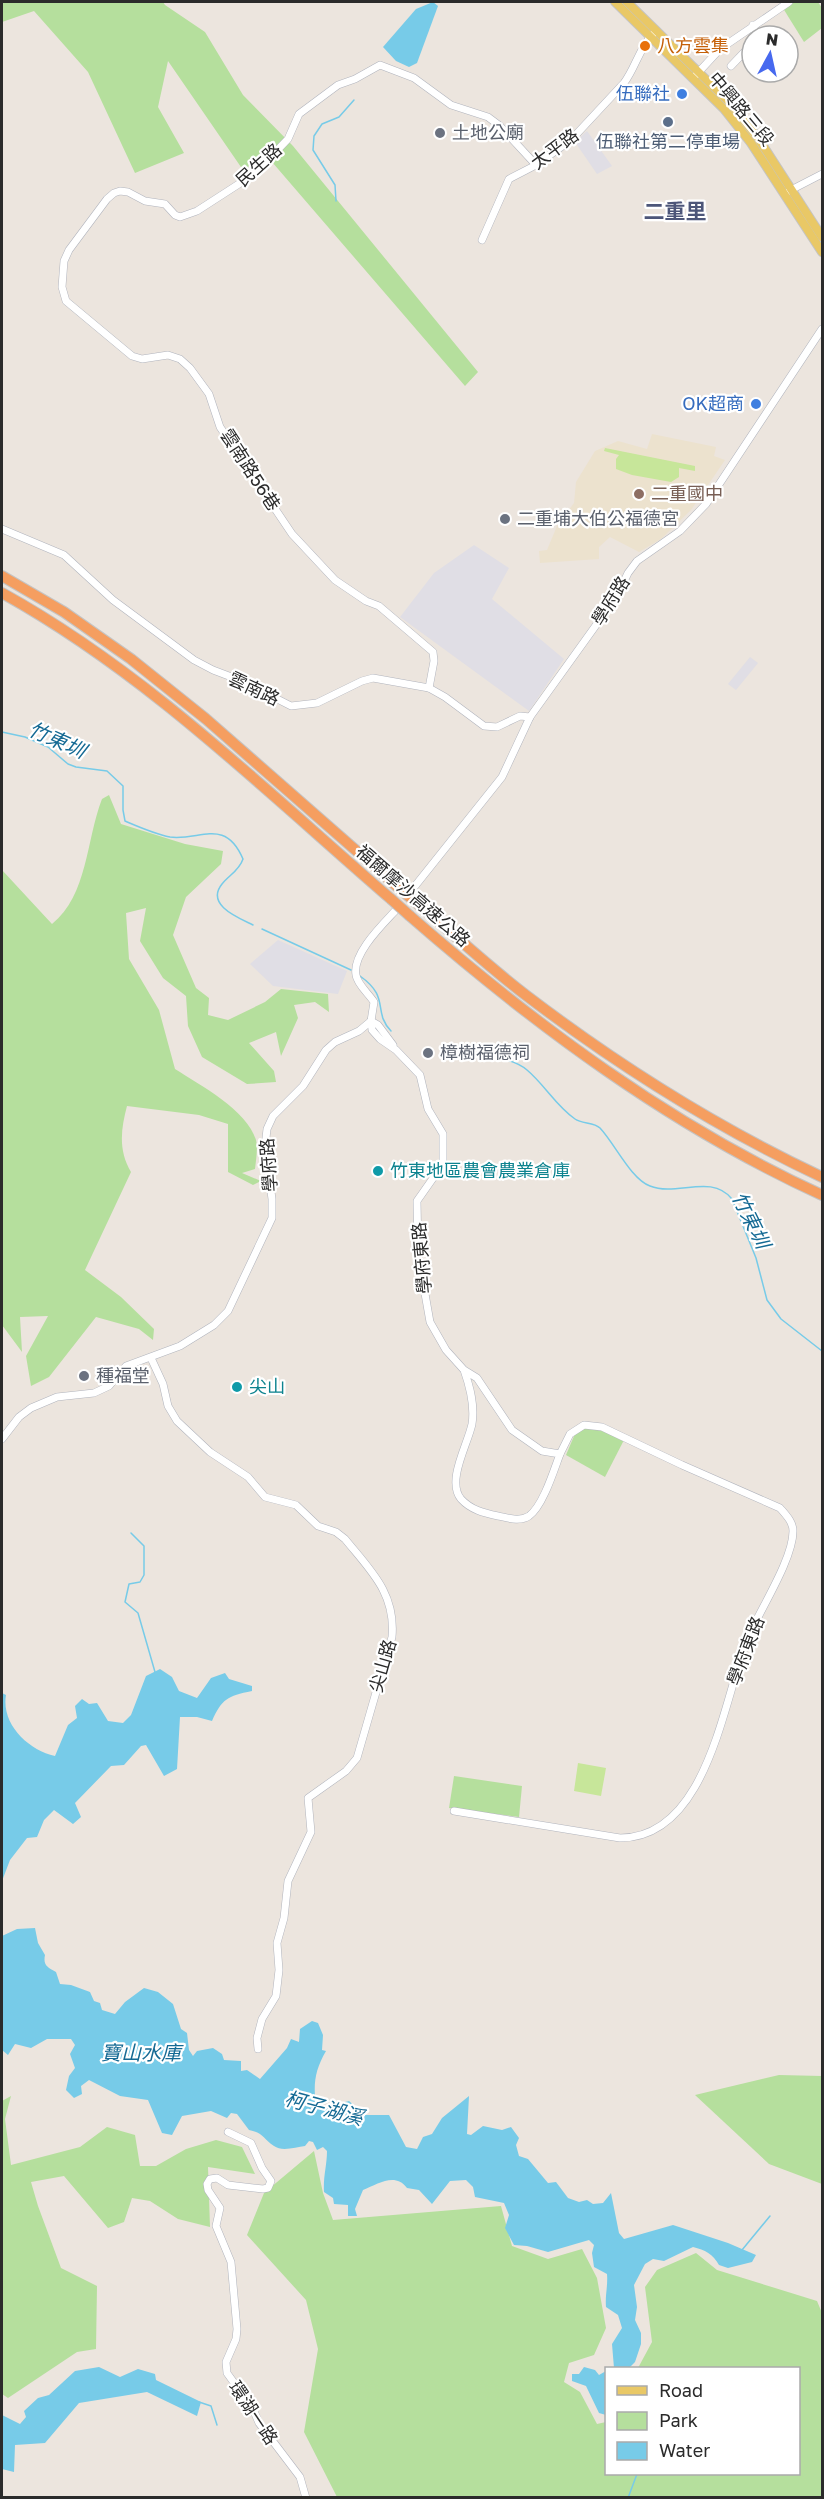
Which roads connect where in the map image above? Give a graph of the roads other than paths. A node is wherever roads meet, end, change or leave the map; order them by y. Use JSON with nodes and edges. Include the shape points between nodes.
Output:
{"nodes":[{"id":1,"x":615,"y":2,"type":"edge"},
{"id":2,"x":627,"y":2,"type":"edge"},
{"id":3,"x":789,"y":2,"type":"edge"},
{"id":4,"x":755,"y":24,"type":"edge"},
{"id":5,"x":653,"y":34,"type":"junction"},
{"id":6,"x":740,"y":34,"type":"edge"},
{"id":7,"x":740,"y":57,"type":"edge"},
{"id":8,"x":731,"y":66,"type":"dead end"},
{"id":9,"x":696,"y":75,"type":"junction"},
{"id":10,"x":536,"y":165,"type":"junction"},
{"id":11,"x":822,"y":174,"type":"edge"},
{"id":12,"x":788,"y":192,"type":"junction"},
{"id":13,"x":822,"y":237,"type":"edge"},
{"id":14,"x":77,"y":238,"type":"joint"},
{"id":15,"x":482,"y":240,"type":"dead end"},
{"id":16,"x":822,"y":252,"type":"edge"},
{"id":17,"x":822,"y":329,"type":"edge"},
{"id":18,"x":2,"y":529,"type":"edge"},
{"id":19,"x":2,"y":576,"type":"edge"},
{"id":20,"x":2,"y":593,"type":"edge"},
{"id":21,"x":429,"y":688,"type":"junction"},
{"id":22,"x":531,"y":717,"type":"junction"},
{"id":23,"x":415,"y":886,"type":"dead end"},
{"id":24,"x":395,"y":911,"type":"dead end"},
{"id":25,"x":371,"y":1021,"type":"junction"},
{"id":26,"x":822,"y":1177,"type":"edge"},
{"id":27,"x":822,"y":1196,"type":"edge"},
{"id":28,"x":151,"y":1358,"type":"junction"},
{"id":29,"x":464,"y":1370,"type":"junction"},
{"id":30,"x":2,"y":1439,"type":"edge"},
{"id":31,"x":560,"y":1454,"type":"junction"},
{"id":32,"x":454,"y":1811,"type":"dead end"},
{"id":33,"x":258,"y":2049,"type":"dead end"},
{"id":34,"x":228,"y":2132,"type":"dead end"},
{"id":35,"x":306,"y":2498,"type":"edge"}],
"edges":[{"from":1,"to":5,"type":"main road","name":"中興路三段"},
{"from":2,"to":5,"type":"main road","name":"中興路三段"},
{"from":3,"to":4,"type":"street"},
{"from":5,"to":9,"type":"main road","name":"中興路三段"},
{"from":5,"to":10,"type":"street","name":"太平路","via":[[624,83],[571,141]]},
{"from":6,"to":9,"type":"street"},
{"from":7,"to":8,"type":"street"},
{"from":9,"to":12,"type":"main road","name":"中興路三段","via":[[730,103]]},
{"from":10,"to":14,"type":"street","name":"民生路","via":[[488,117],[451,105],[414,78],[380,65],[338,85],[299,114],[288,139],[263,165],[207,206],[186,216],[175,215],[165,204],[145,201],[120,190],[107,199]]},
{"from":10,"to":15,"type":"street","name":"太平路","via":[[509,179]]},
{"from":11,"to":12,"type":"street"},
{"from":12,"to":13,"type":"main road","name":"中興路三段"},
{"from":12,"to":16,"type":"main road","name":"中興路三段"},
{"from":14,"to":21,"type":"street","name":"雲南路56巷","via":[[61,273],[66,301],[132,356],[142,359],[168,355],[180,358],[190,368],[209,394],[220,427],[292,534],[335,580],[379,606],[433,652]]},
{"from":17,"to":22,"type":"street","name":"學府路","via":[[706,504],[680,531],[632,567],[617,596]]},
{"from":18,"to":21,"type":"street","name":"雲南路","via":[[64,555],[113,600],[194,660],[291,706],[317,703],[373,678]]},
{"from":19,"to":26,"type":"highway","name":"福爾摩沙高速公路","bridge":true,"via":[[63,612],[206,719],[526,996],[664,1091],[760,1148]]},
{"from":20,"to":27,"type":"highway","name":"福爾摩沙高速公路","bridge":true,"via":[[58,626],[188,722],[455,956],[528,1013],[650,1101],[714,1140]]},
{"from":21,"to":22,"type":"street","name":"雲南路","via":[[484,726],[497,727],[520,716]]},
{"from":22,"to":23,"type":"street","name":"學府路","via":[[502,777]]},
{"from":24,"to":25,"type":"street","via":[[360,955],[356,969],[359,983],[374,1002]]},
{"from":25,"to":28,"type":"street","name":"學府路","via":[[326,1050],[303,1086],[273,1116],[266,1147],[272,1218],[228,1311],[199,1336]]},
{"from":25,"to":29,"type":"street","name":"學府東路","via":[[372,1030],[380,1039],[420,1075],[428,1109],[443,1134],[443,1164],[417,1201],[418,1254],[430,1322],[446,1350]]},
{"from":28,"to":30,"type":"street","name":"學府路","via":[[126,1366],[109,1386],[94,1393],[57,1397],[31,1408]]},
{"from":28,"to":33,"type":"street","name":"尖山路","via":[[177,1421],[210,1452],[248,1477],[265,1497],[296,1506],[318,1526],[345,1539],[386,1591],[394,1623],[357,1758],[346,1771],[308,1798],[311,1832],[288,1881],[278,1943],[276,1996],[262,2019]]},
{"from":29,"to":31,"type":"street","name":"學府東路","via":[[477,1378],[512,1430],[542,1451]]},
{"from":29,"to":31,"type":"street","name":"學府東路","via":[[471,1390],[472,1422],[458,1465],[456,1487],[460,1498],[478,1512],[518,1520],[530,1515]]},
{"from":31,"to":32,"type":"street","name":"學府東路","via":[[570,1434],[584,1425],[602,1427],[780,1508],[793,1529],[790,1550],[747,1641],[707,1763],[692,1793],[667,1821],[637,1838],[620,1838]]},
{"from":34,"to":35,"type":"street","name":"環湖一路","via":[[251,2143],[271,2181],[263,2190],[228,2185],[217,2178],[207,2184],[220,2208],[216,2226],[231,2262],[234,2281],[237,2339],[226,2362],[227,2373],[300,2476]]}]}
